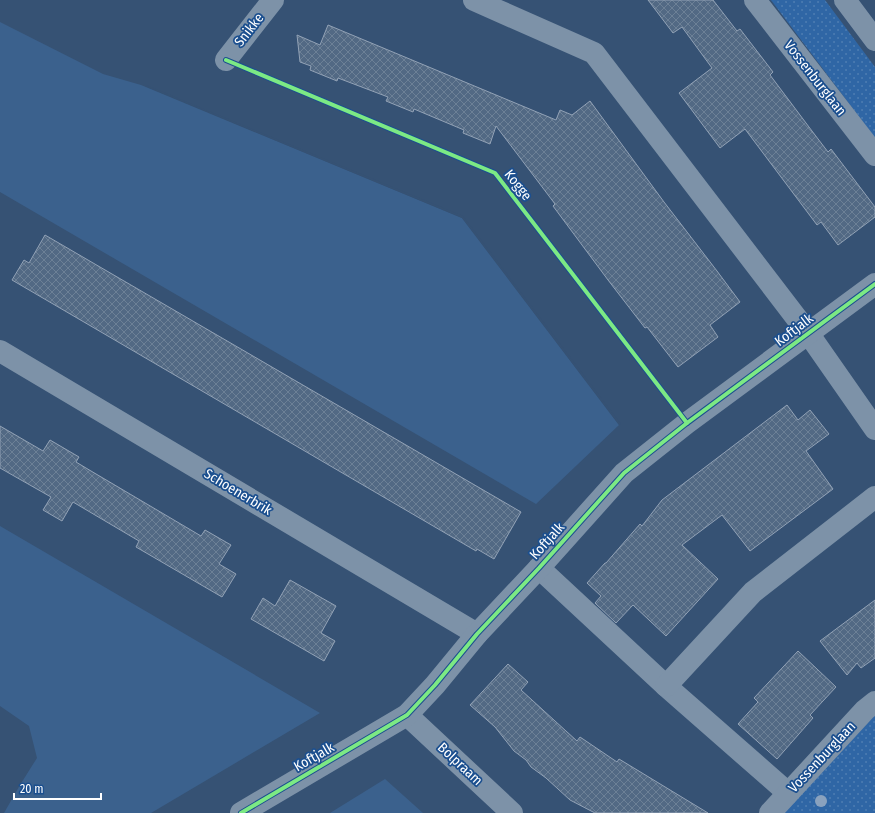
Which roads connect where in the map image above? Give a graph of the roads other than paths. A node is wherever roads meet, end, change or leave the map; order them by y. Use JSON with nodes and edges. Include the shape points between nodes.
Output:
{"nodes":[{"id":1,"x":273,"y":0,"type":"edge"},
{"id":2,"x":474,"y":0,"type":"edge"},
{"id":3,"x":755,"y":0,"type":"edge"},
{"id":4,"x":845,"y":0,"type":"edge"},
{"id":5,"x":875,"y":40,"type":"edge"},
{"id":6,"x":226,"y":60,"type":"dead end"},
{"id":7,"x":875,"y":155,"type":"edge"},
{"id":8,"x":875,"y":284,"type":"edge"},
{"id":9,"x":808,"y":333,"type":"junction"},
{"id":10,"x":0,"y":351,"type":"edge"},
{"id":11,"x":875,"y":429,"type":"edge"},
{"id":12,"x":875,"y":497,"type":"edge"},
{"id":13,"x":539,"y":568,"type":"junction"},
{"id":14,"x":477,"y":634,"type":"junction"},
{"id":15,"x":666,"y":686,"type":"junction"},
{"id":16,"x":875,"y":702,"type":"edge"},
{"id":17,"x":407,"y":715,"type":"junction"},
{"id":18,"x":788,"y":793,"type":"junction"},
{"id":19,"x":241,"y":813,"type":"edge"},
{"id":20,"x":512,"y":813,"type":"edge"},
{"id":21,"x":770,"y":813,"type":"edge"}],
"edges":[{"from":1,"to":6,"type":"street","name":"Snikke"},
{"from":2,"to":9,"type":"street","via":[[594,53]]},
{"from":3,"to":7,"type":"street","name":"Vossenburglaan"},
{"from":4,"to":5,"type":"street"},
{"from":8,"to":9,"type":"street","name":"Koftjalk"},
{"from":9,"to":11,"type":"street"},
{"from":9,"to":13,"type":"street","name":"Koftjalk","via":[[624,473]]},
{"from":10,"to":14,"type":"street","name":"Schoenerbrik"},
{"from":12,"to":15,"type":"street","via":[[752,592]]},
{"from":13,"to":14,"type":"street","name":"Koftjalk"},
{"from":13,"to":15,"type":"street"},
{"from":14,"to":17,"type":"street","name":"Koftjalk"},
{"from":15,"to":18,"type":"street"},
{"from":16,"to":18,"type":"street","name":"Vossenburglaan"},
{"from":17,"to":19,"type":"street","name":"Koftjalk"},
{"from":17,"to":20,"type":"street","name":"Bolpraam"},
{"from":18,"to":21,"type":"street","name":"Vossenburglaan"}]}
